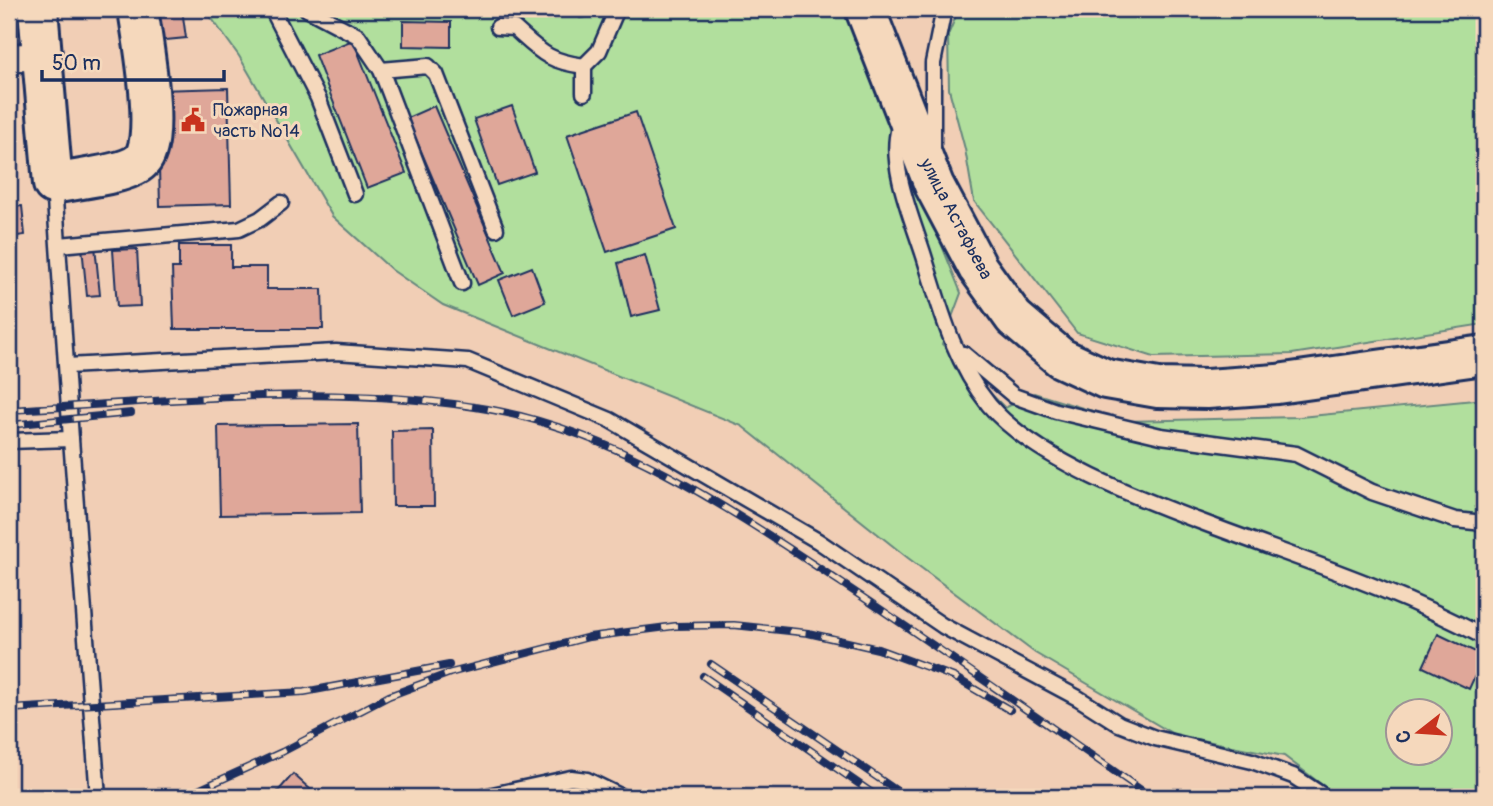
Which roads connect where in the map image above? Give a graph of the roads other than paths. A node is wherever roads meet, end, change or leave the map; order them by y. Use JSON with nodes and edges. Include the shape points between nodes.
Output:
{"nodes":[{"id":1,"x":38,"y":9,"type":"edge"},
{"id":2,"x":138,"y":9,"type":"edge"},
{"id":3,"x":272,"y":9,"type":"edge"},
{"id":4,"x":307,"y":9,"type":"edge"},
{"id":5,"x":617,"y":9,"type":"edge"},
{"id":6,"x":865,"y":9,"type":"edge"},
{"id":7,"x":944,"y":9,"type":"edge"},
{"id":8,"x":498,"y":27,"type":"dead end"},
{"id":9,"x":26,"y":57,"type":"edge"},
{"id":10,"x":584,"y":66,"type":"junction"},
{"id":11,"x":381,"y":71,"type":"junction"},
{"id":12,"x":584,"y":93,"type":"dead end"},
{"id":13,"x":904,"y":114,"type":"junction"},
{"id":14,"x":53,"y":184,"type":"junction"},
{"id":15,"x":934,"y":185,"type":"junction"},
{"id":16,"x":355,"y":194,"type":"dead end"},
{"id":17,"x":281,"y":203,"type":"dead end"},
{"id":18,"x":496,"y":229,"type":"dead end"},
{"id":19,"x":59,"y":245,"type":"junction"},
{"id":20,"x":463,"y":283,"type":"dead end"},
{"id":21,"x":951,"y":341,"type":"junction"},
{"id":22,"x":1484,"y":355,"type":"edge"},
{"id":23,"x":66,"y":366,"type":"junction"},
{"id":24,"x":71,"y":439,"type":"junction"},
{"id":25,"x":9,"y":441,"type":"edge"},
{"id":26,"x":1484,"y":523,"type":"edge"},
{"id":27,"x":1484,"y":637,"type":"edge"},
{"id":28,"x":98,"y":797,"type":"edge"},
{"id":29,"x":482,"y":797,"type":"edge"},
{"id":30,"x":622,"y":797,"type":"edge"},
{"id":31,"x":1325,"y":797,"type":"edge"}],
"edges":[{"from":1,"to":9,"type":"main road"},
{"from":2,"to":14,"type":"main road","via":[[151,103],[143,160],[132,167]]},
{"from":3,"to":16,"type":"lane","via":[[318,98]]},
{"from":4,"to":11,"type":"lane","via":[[358,36]]},
{"from":5,"to":10,"type":"lane","via":[[599,51]]},
{"from":6,"to":13,"type":"main road","name":"улица Астафьева"},
{"from":7,"to":15,"type":"lane","via":[[933,63]]},
{"from":8,"to":10,"type":"lane","via":[[514,28],[541,55]]},
{"from":9,"to":14,"type":"main road"},
{"from":10,"to":12,"type":"lane"},
{"from":11,"to":18,"type":"lane","via":[[428,66],[436,74]]},
{"from":11,"to":20,"type":"lane"},
{"from":13,"to":15,"type":"main road","name":"улица Астафьева"},
{"from":13,"to":21,"type":"lane","via":[[897,132],[900,179]]},
{"from":14,"to":19,"type":"lane"},
{"from":15,"to":22,"type":"main road","name":"улица Астафьева","via":[[978,268],[1014,318],[1061,358],[1106,379],[1158,388],[1207,389],[1277,384]]},
{"from":17,"to":19,"type":"lane","via":[[239,229]]},
{"from":19,"to":23,"type":"lane"},
{"from":21,"to":26,"type":"lane","via":[[1014,396],[1056,411],[1161,436],[1296,454],[1372,492],[1455,520]]},
{"from":21,"to":27,"type":"lane","via":[[988,404],[1006,422],[1072,466],[1158,506],[1428,607]]},
{"from":23,"to":24,"type":"lane"},
{"from":23,"to":31,"type":"lane","via":[[337,352],[468,361],[610,420],[818,541],[943,626],[1119,724],[1156,738],[1252,761],[1293,776]]},
{"from":24,"to":25,"type":"lane"},
{"from":24,"to":28,"type":"lane"},
{"from":29,"to":30,"type":"lane","via":[[571,778],[587,780]]}]}
